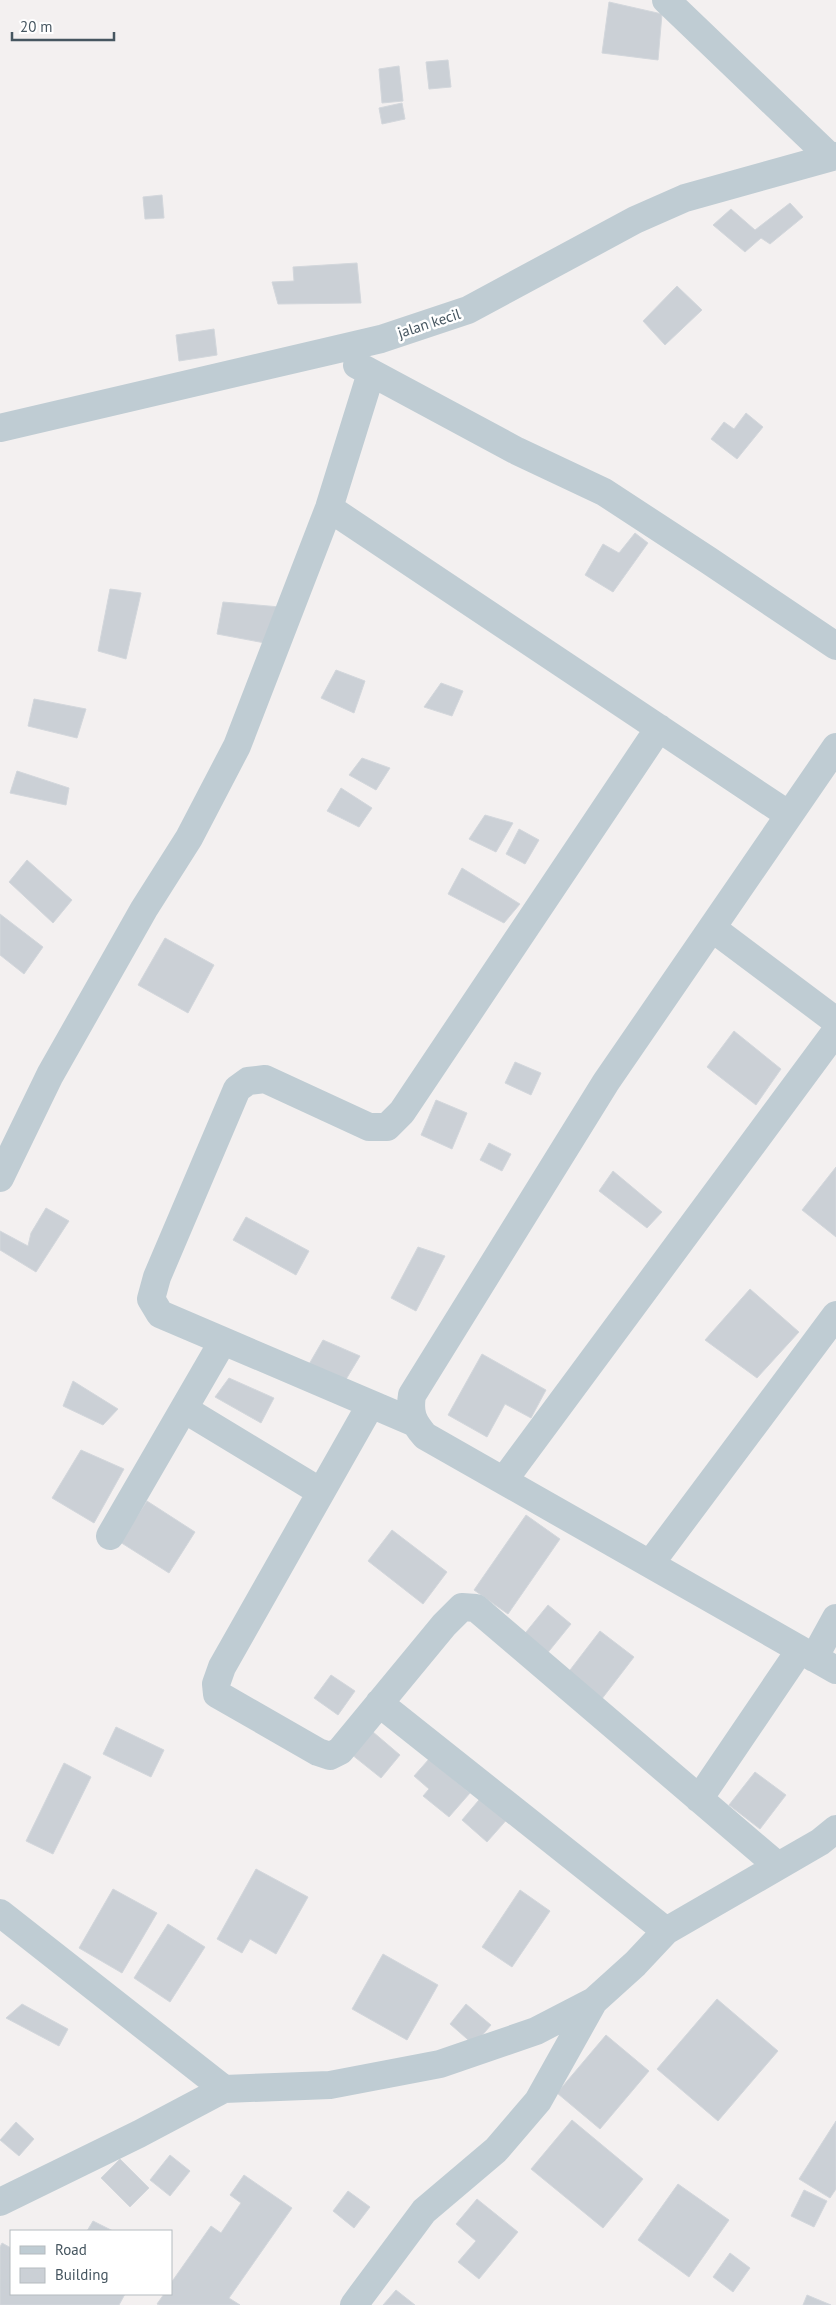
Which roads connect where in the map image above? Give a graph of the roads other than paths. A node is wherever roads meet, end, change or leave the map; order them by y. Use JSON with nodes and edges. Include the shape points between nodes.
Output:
{"nodes":[{"id":1,"x":666,"y":0,"type":"edge"},
{"id":2,"x":833,"y":156,"type":"edge"},
{"id":3,"x":329,"y":350,"type":"junction"},
{"id":4,"x":372,"y":373,"type":"junction"},
{"id":5,"x":0,"y":428,"type":"edge"},
{"id":6,"x":329,"y":508,"type":"junction"},
{"id":7,"x":836,"y":646,"type":"edge"},
{"id":8,"x":659,"y":728,"type":"junction"},
{"id":9,"x":836,"y":747,"type":"edge"},
{"id":10,"x":789,"y":815,"type":"junction"},
{"id":11,"x":712,"y":928,"type":"junction"},
{"id":12,"x":833,"y":1015,"type":"edge"},
{"id":13,"x":0,"y":1178,"type":"edge"},
{"id":14,"x":836,"y":1315,"type":"edge"},
{"id":15,"x":223,"y":1341,"type":"junction"},
{"id":16,"x":371,"y":1404,"type":"junction"},
{"id":17,"x":184,"y":1409,"type":"junction"},
{"id":18,"x":413,"y":1422,"type":"junction"},
{"id":19,"x":504,"y":1480,"type":"junction"},
{"id":20,"x":321,"y":1492,"type":"junction"},
{"id":21,"x":110,"y":1536,"type":"dead end"},
{"id":22,"x":650,"y":1564,"type":"junction"},
{"id":23,"x":836,"y":1618,"type":"edge"},
{"id":24,"x":817,"y":1659,"type":"edge"},
{"id":25,"x":379,"y":1704,"type":"junction"},
{"id":26,"x":699,"y":1799,"type":"junction"},
{"id":27,"x":836,"y":1829,"type":"edge"},
{"id":28,"x":778,"y":1866,"type":"junction"},
{"id":29,"x":0,"y":1913,"type":"edge"},
{"id":30,"x":666,"y":1931,"type":"junction"},
{"id":31,"x":594,"y":2001,"type":"junction"},
{"id":32,"x":224,"y":2089,"type":"junction"},
{"id":33,"x":1,"y":2200,"type":"edge"},
{"id":34,"x":354,"y":2305,"type":"edge"}],
"edges":[{"from":1,"to":2,"type":"street"},
{"from":2,"to":3,"type":"street","name":"jalan kecil","via":[[685,198],[635,220],[468,310],[381,339]]},
{"from":3,"to":4,"type":"street"},
{"from":3,"to":5,"type":"street","name":"jalan kecil"},
{"from":4,"to":6,"type":"street"},
{"from":4,"to":7,"type":"street","via":[[517,451],[604,492]]},
{"from":6,"to":8,"type":"street"},
{"from":6,"to":13,"type":"street","via":[[236,746],[189,838],[144,909],[50,1075]]},
{"from":8,"to":10,"type":"street"},
{"from":8,"to":15,"type":"street","via":[[402,1112],[387,1127],[369,1127],[265,1079],[248,1081],[237,1088],[157,1277],[151,1300],[160,1314]]},
{"from":9,"to":10,"type":"street"},
{"from":10,"to":11,"type":"street"},
{"from":11,"to":12,"type":"street"},
{"from":11,"to":18,"type":"street","via":[[606,1082],[412,1395],[410,1409]]},
{"from":12,"to":19,"type":"street"},
{"from":14,"to":22,"type":"street"},
{"from":15,"to":16,"type":"street"},
{"from":15,"to":17,"type":"street"},
{"from":16,"to":18,"type":"street"},
{"from":16,"to":20,"type":"street"},
{"from":17,"to":20,"type":"street"},
{"from":17,"to":21,"type":"street"},
{"from":18,"to":19,"type":"street","via":[[425,1436]]},
{"from":19,"to":22,"type":"street"},
{"from":20,"to":25,"type":"street","via":[[222,1667],[216,1684],[217,1694],[330,1756],[340,1751]]},
{"from":22,"to":24,"type":"street"},
{"from":23,"to":24,"type":"street"},
{"from":24,"to":26,"type":"street"},
{"from":25,"to":26,"type":"street","via":[[462,1607],[476,1608]]},
{"from":25,"to":30,"type":"street"},
{"from":26,"to":28,"type":"street"},
{"from":27,"to":28,"type":"street"},
{"from":28,"to":30,"type":"street"},
{"from":29,"to":32,"type":"street"},
{"from":30,"to":31,"type":"street"},
{"from":31,"to":32,"type":"street","via":[[536,2031],[440,2064],[330,2085]]},
{"from":31,"to":34,"type":"street","via":[[538,2101],[496,2150],[424,2211]]},
{"from":32,"to":33,"type":"street"}]}
